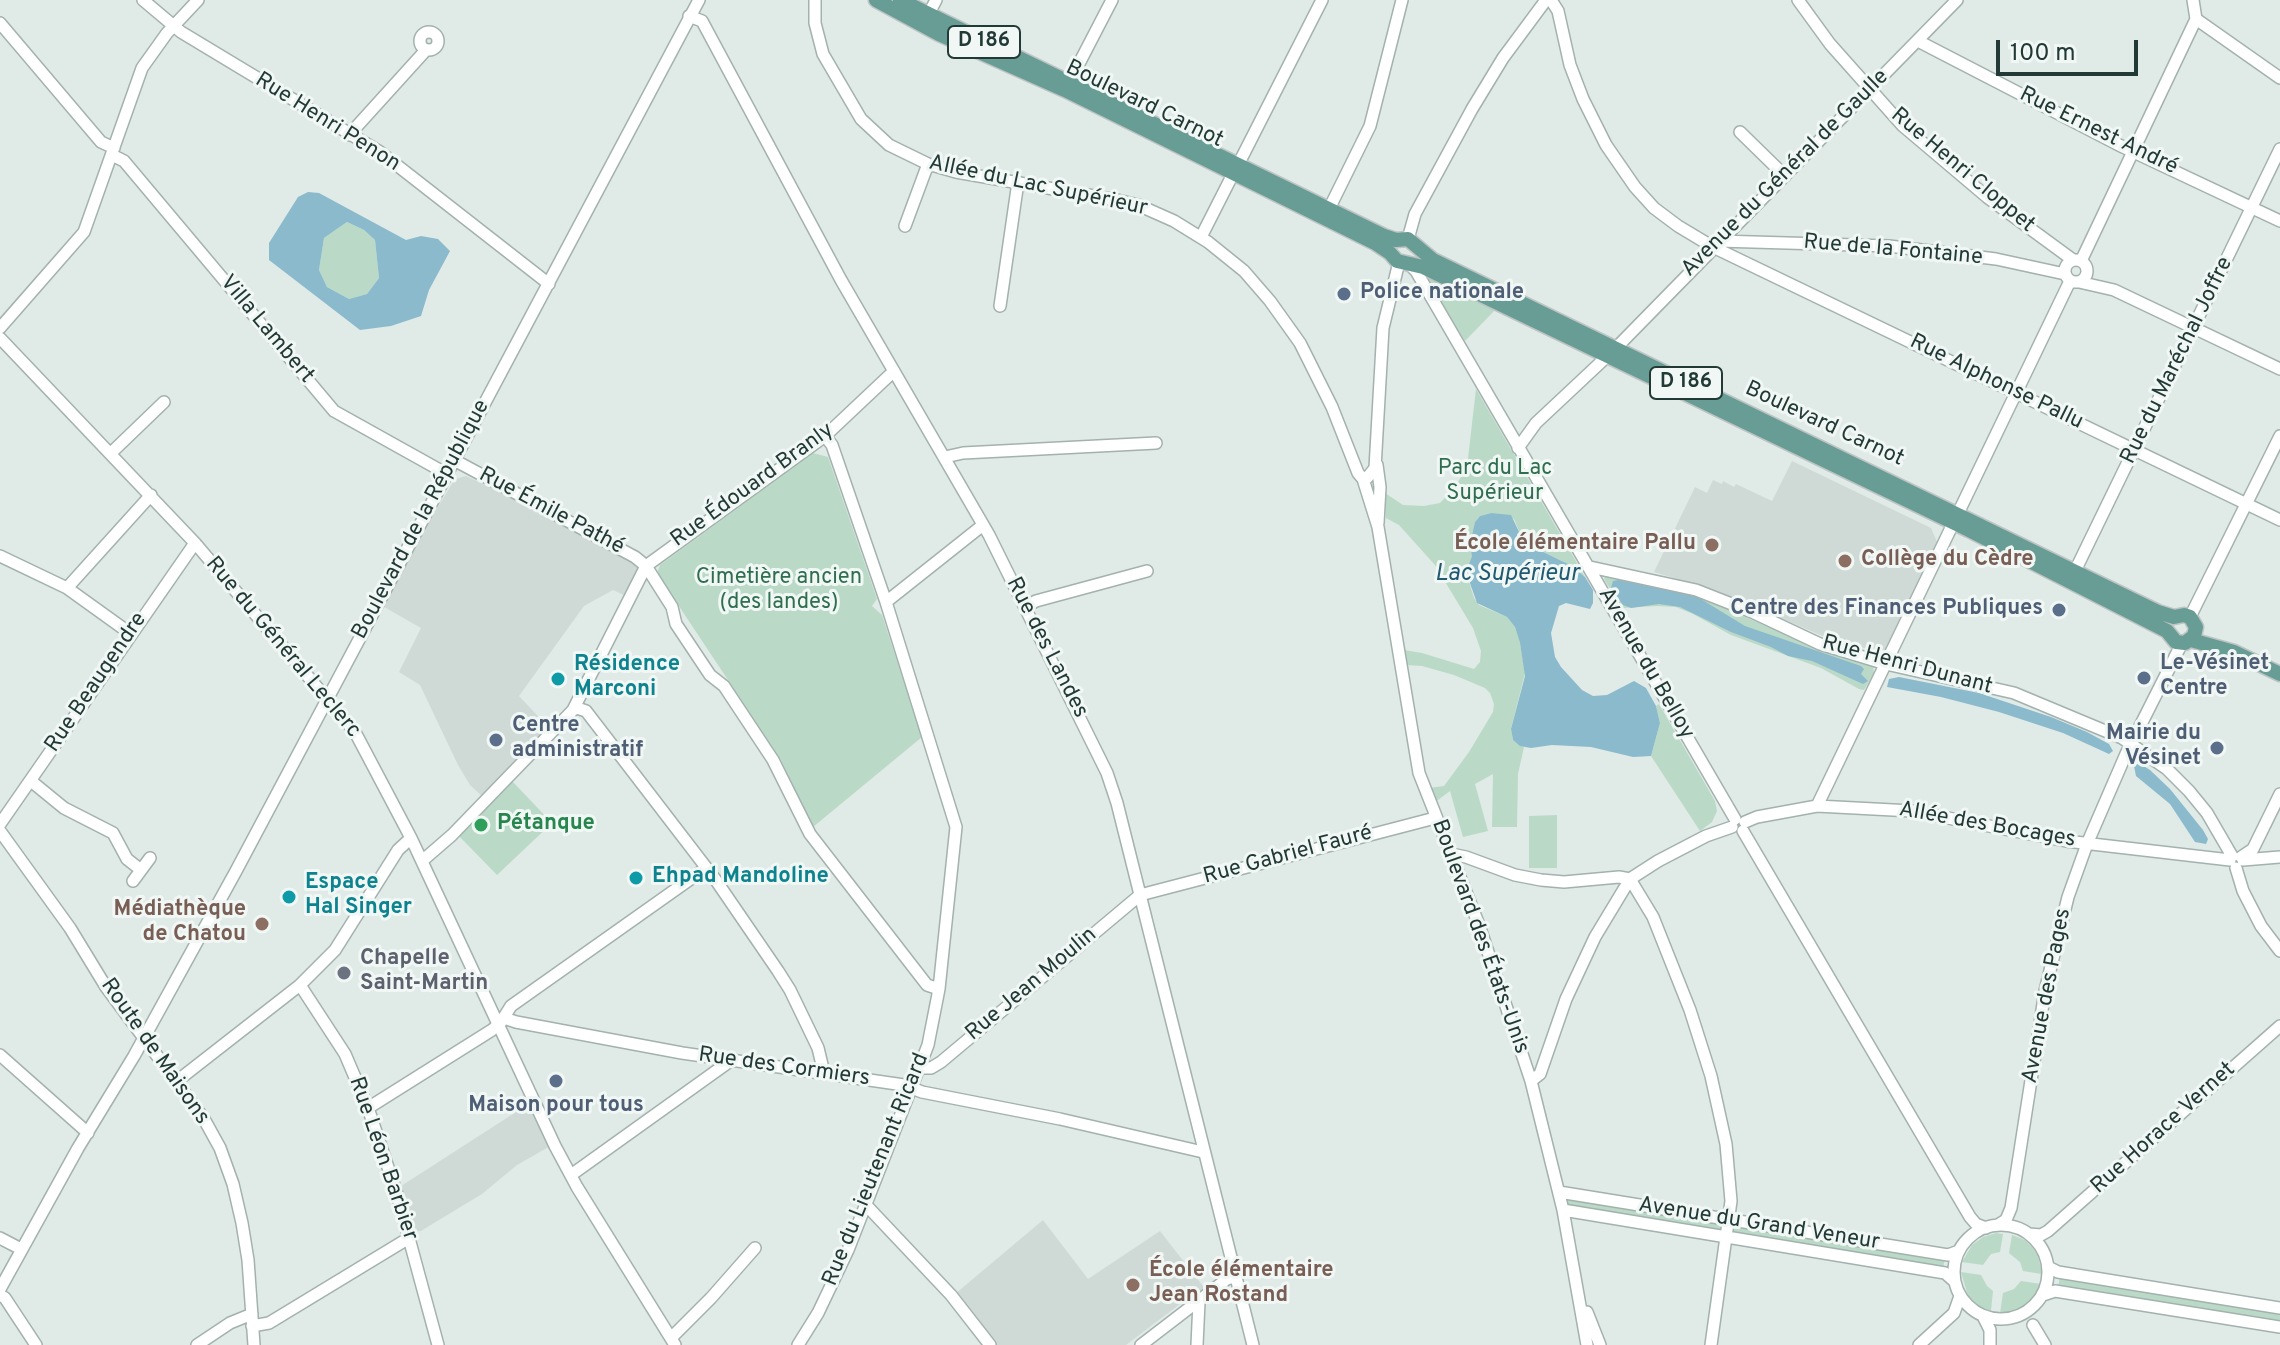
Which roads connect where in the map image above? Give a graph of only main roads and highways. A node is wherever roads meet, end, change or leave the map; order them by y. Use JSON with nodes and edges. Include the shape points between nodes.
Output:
{"nodes":[{"id":1,"x":876,"y":0,"type":"edge"},
{"id":2,"x":900,"y":0,"type":"edge"},
{"id":3,"x":926,"y":20,"type":"junction"},
{"id":4,"x":1236,"y":170,"type":"junction"},
{"id":5,"x":1403,"y":252,"type":"junction"},
{"id":6,"x":1958,"y":518,"type":"junction"},
{"id":7,"x":2181,"y":631,"type":"junction"},
{"id":8,"x":2280,"y":674,"type":"edge"}],
"edges":[{"from":1,"to":3,"type":"main road","name":"Boulevard Carnot","number":"D 186"},
{"from":2,"to":3,"type":"main road","number":"D 186"},
{"from":3,"to":4,"type":"main road","name":"Boulevard Carnot","number":"D 186"},
{"from":4,"to":5,"type":"main road","name":"Boulevard Carnot","number":"D 186","via":[[1361,236]]},
{"from":4,"to":5,"type":"main road","name":"Boulevard Carnot","number":"D 186","via":[[1352,219]]},
{"from":5,"to":6,"type":"main road","name":"Boulevard Carnot","number":"D 186"},
{"from":6,"to":7,"type":"main road","name":"Boulevard Carnot","number":"D 186"},
{"from":6,"to":7,"type":"main road","name":"Boulevard Carnot","number":"D 186","via":[[2075,571]]},
{"from":7,"to":8,"type":"main road","name":"Boulevard Carnot","number":"D 186"}]}
